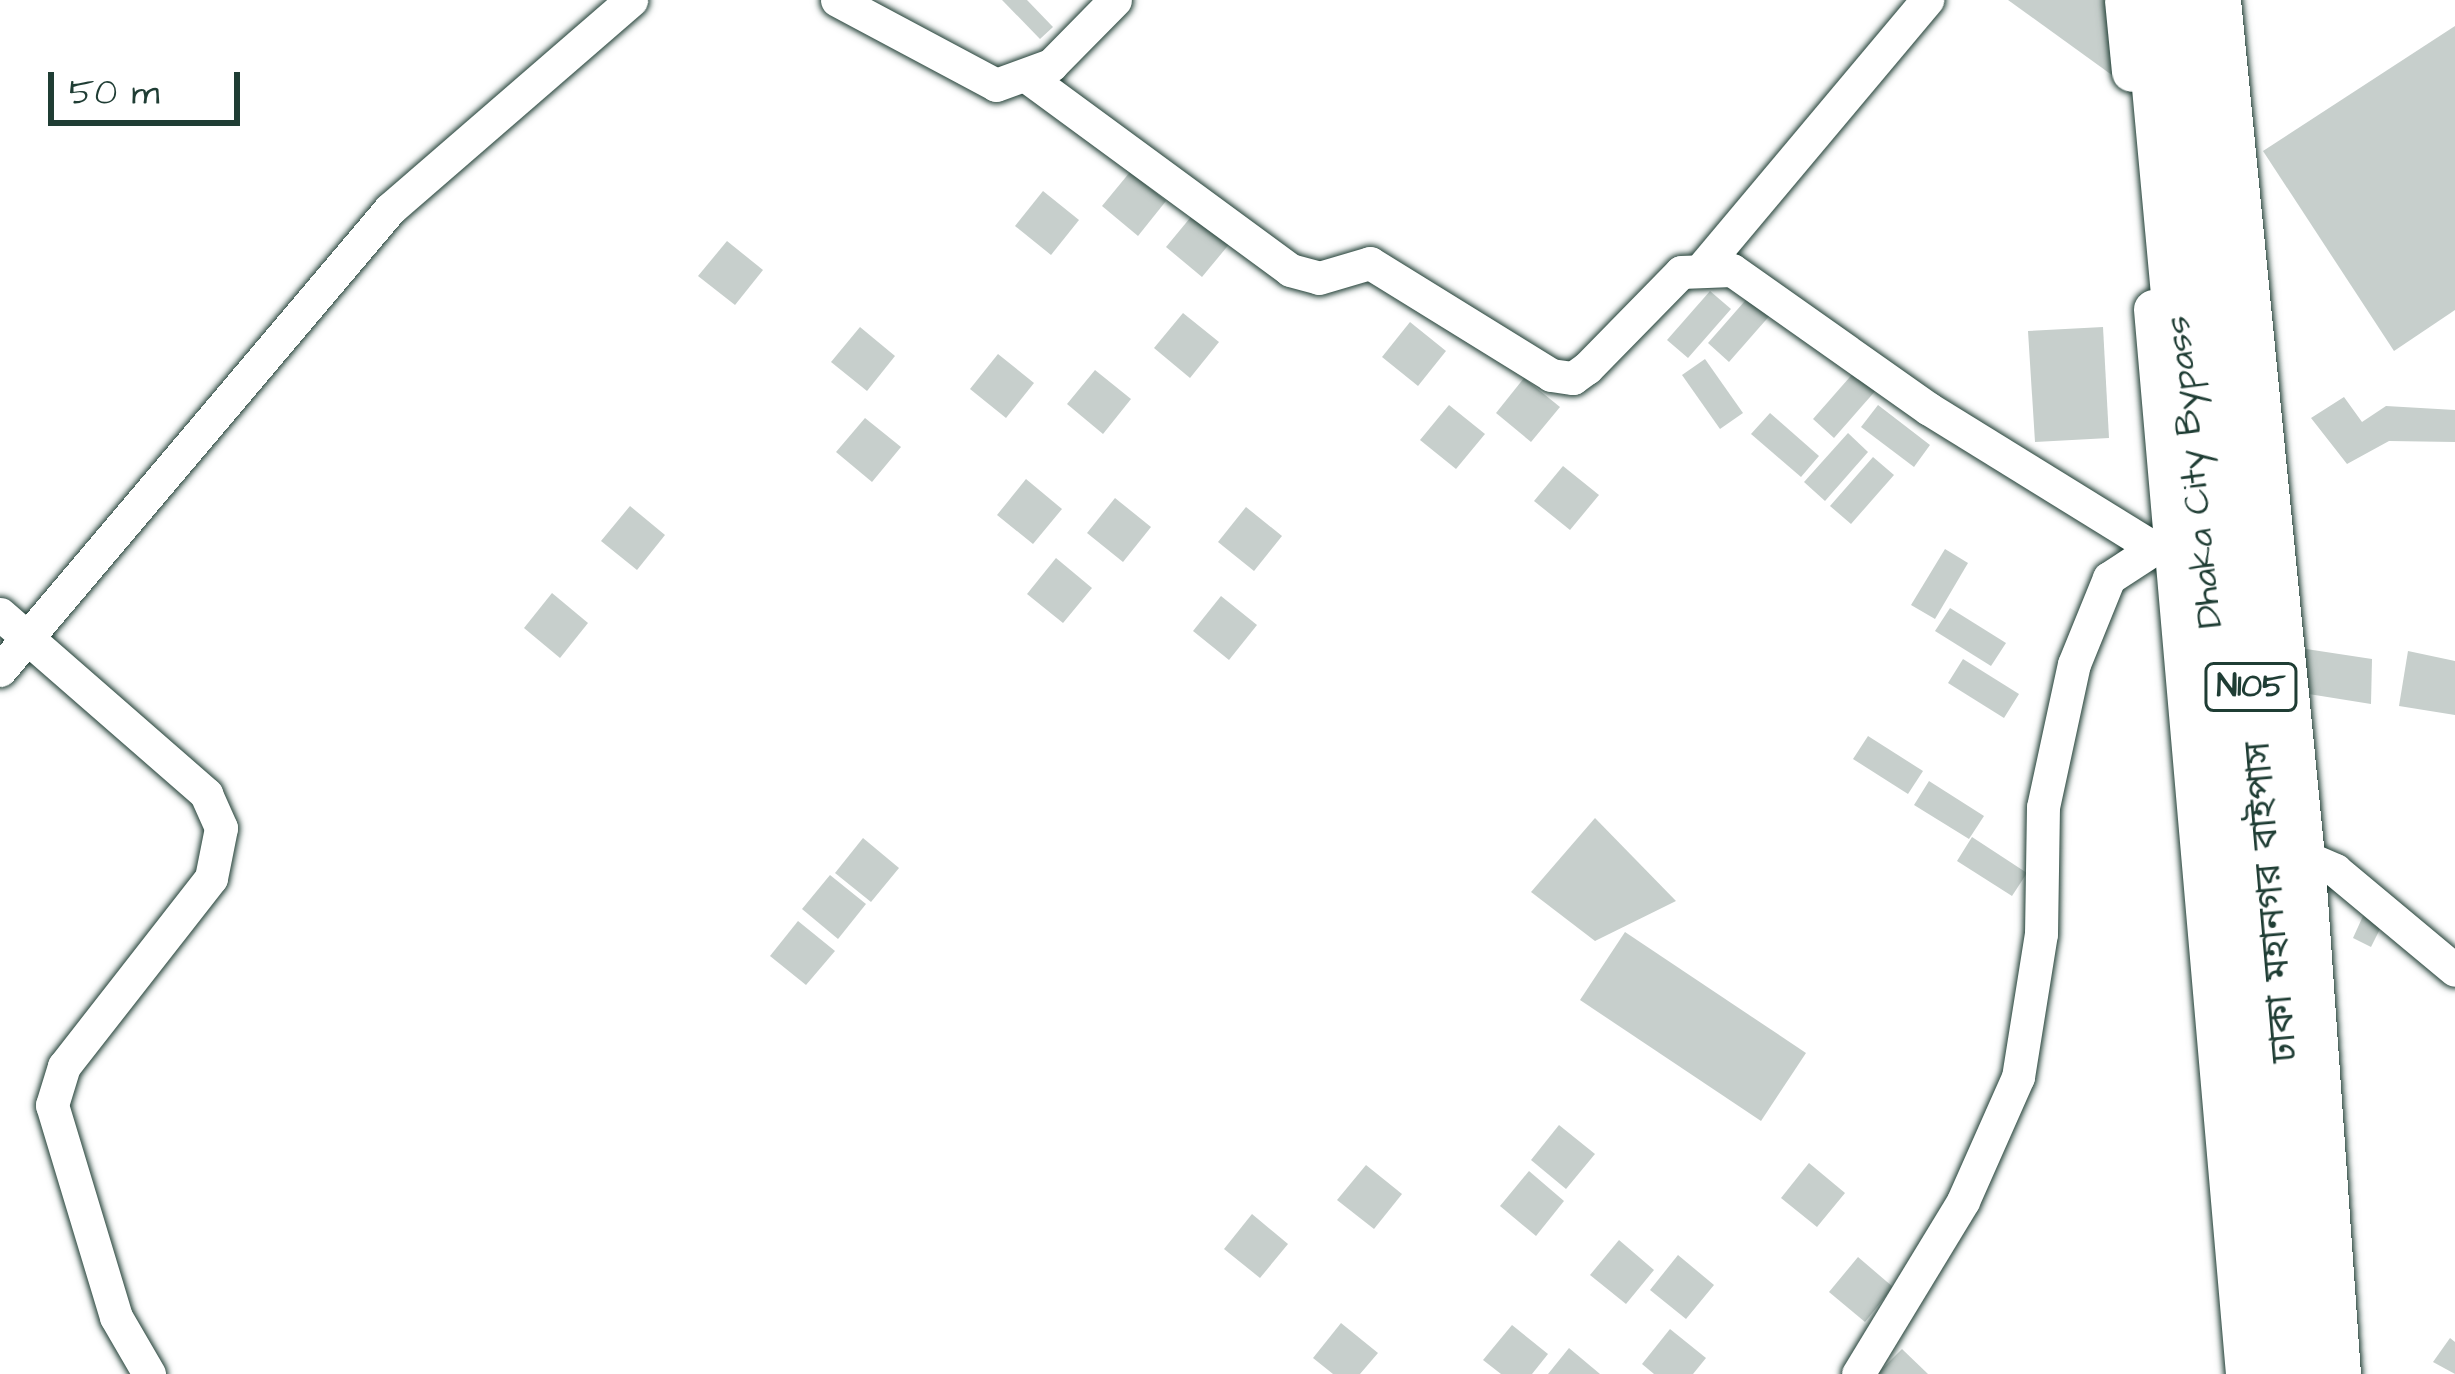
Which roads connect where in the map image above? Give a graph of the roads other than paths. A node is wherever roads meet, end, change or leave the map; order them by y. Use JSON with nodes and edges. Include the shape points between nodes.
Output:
{"nodes":[{"id":1,"x":632,"y":0,"type":"edge"},
{"id":2,"x":837,"y":0,"type":"edge"},
{"id":3,"x":1115,"y":0,"type":"edge"},
{"id":4,"x":1927,"y":0,"type":"edge"},
{"id":5,"x":2124,"y":0,"type":"edge"},
{"id":6,"x":2148,"y":0,"type":"edge"},
{"id":7,"x":2186,"y":0,"type":"edge"},
{"id":8,"x":2221,"y":0,"type":"edge"},
{"id":9,"x":1029,"y":78,"type":"junction"},
{"id":10,"x":1703,"y":267,"type":"junction"},
{"id":11,"x":2160,"y":543,"type":"junction"},
{"id":12,"x":0,"y":614,"type":"edge"},
{"id":13,"x":32,"y":643,"type":"junction"},
{"id":14,"x":0,"y":670,"type":"edge"},
{"id":15,"x":2305,"y":856,"type":"junction"},
{"id":16,"x":2455,"y":970,"type":"edge"},
{"id":17,"x":149,"y":1374,"type":"edge"},
{"id":18,"x":1858,"y":1374,"type":"edge"},
{"id":19,"x":2245,"y":1374,"type":"edge"},
{"id":20,"x":2274,"y":1374,"type":"edge"},
{"id":21,"x":2314,"y":1374,"type":"edge"},
{"id":22,"x":2342,"y":1374,"type":"edge"}],
"edges":[{"from":1,"to":13,"type":"street","via":[[390,209]]},
{"from":2,"to":9,"type":"street","via":[[996,85]]},
{"from":3,"to":9,"type":"street"},
{"from":4,"to":10,"type":"street"},
{"from":5,"to":11,"type":"main road"},
{"from":6,"to":20,"type":"highway","name":"Dhaka City Bypass","number":"N105"},
{"from":7,"to":21,"type":"highway","name":"ঢাকা মহানগর বাইপাস","number":"N105"},
{"from":8,"to":15,"type":"main road"},
{"from":9,"to":10,"type":"street","via":[[1290,270],[1319,278],[1370,262],[1551,376],[1573,379],[1681,272]]},
{"from":10,"to":11,"type":"street","via":[[1732,270],[1929,409]]},
{"from":11,"to":18,"type":"street","via":[[2109,578],[2074,664],[2042,808],[2042,934],[2018,1077],[1963,1201]]},
{"from":11,"to":19,"type":"main road"},
{"from":12,"to":13,"type":"street"},
{"from":13,"to":14,"type":"street"},
{"from":13,"to":17,"type":"street","via":[[206,794],[221,828],[211,878],[64,1066],[52,1106],[116,1317]]},
{"from":15,"to":16,"type":"street","via":[[2335,870]]},
{"from":15,"to":22,"type":"main road"}]}
